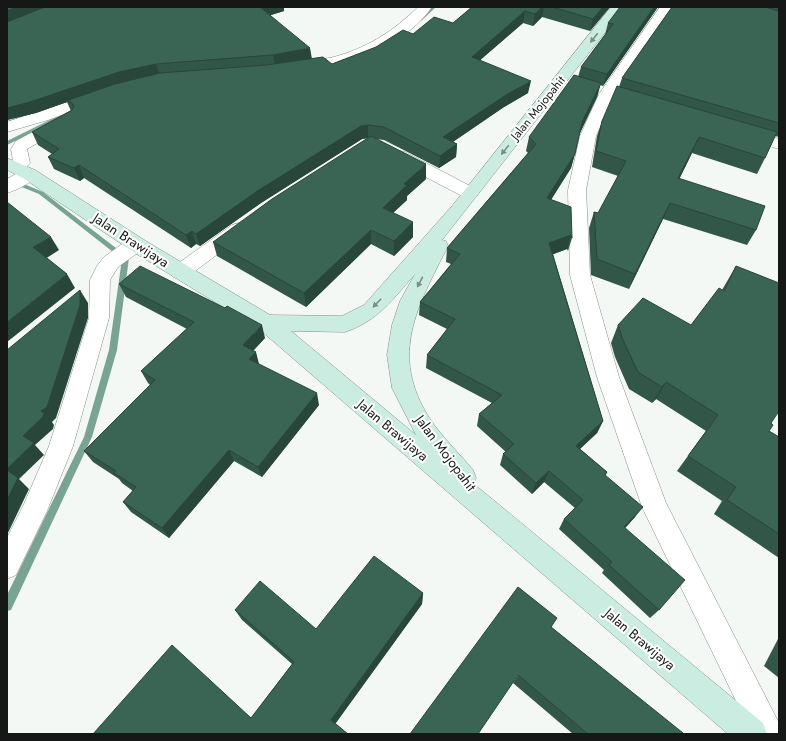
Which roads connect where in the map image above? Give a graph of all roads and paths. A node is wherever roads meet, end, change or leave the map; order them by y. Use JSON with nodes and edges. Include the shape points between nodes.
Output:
{"nodes":[{"id":1,"x":425,"y":7,"type":"edge"},
{"id":2,"x":618,"y":7,"type":"edge"},
{"id":3,"x":667,"y":7,"type":"edge"},
{"id":4,"x":290,"y":69,"type":"edge"},
{"id":5,"x":7,"y":127,"type":"edge"},
{"id":6,"x":730,"y":130,"type":"edge"},
{"id":7,"x":779,"y":144,"type":"edge"},
{"id":8,"x":384,"y":149,"type":"edge"},
{"id":9,"x":19,"y":170,"type":"edge"},
{"id":10,"x":7,"y":187,"type":"edge"},
{"id":11,"x":464,"y":201,"type":"junction"},
{"id":12,"x":250,"y":221,"type":"edge"},
{"id":13,"x":117,"y":260,"type":"junction"},
{"id":14,"x":180,"y":272,"type":"junction"},
{"id":15,"x":81,"y":295,"type":"edge"},
{"id":16,"x":266,"y":323,"type":"junction"},
{"id":17,"x":493,"y":515,"type":"junction"},
{"id":18,"x":7,"y":566,"type":"edge"},
{"id":19,"x":752,"y":734,"type":"edge"},
{"id":20,"x":768,"y":734,"type":"edge"}],
"edges":[{"from":1,"to":4,"type":"street","via":[[395,35],[372,49],[339,60]]},
{"from":2,"to":11,"type":"main road","name":"Jalan Mojopahit","one_way":true,"via":[[568,82]]},
{"from":3,"to":20,"type":"street","via":[[608,94],[588,136],[577,190],[580,275],[608,377],[655,506]]},
{"from":5,"to":9,"type":"street","via":[[113,96],[22,145],[20,149],[23,160]]},
{"from":6,"to":7,"type":"street"},
{"from":8,"to":11,"type":"street","via":[[453,184]]},
{"from":9,"to":10,"type":"street"},
{"from":9,"to":13,"type":"main road","name":"Jalan Brawijaya"},
{"from":11,"to":16,"type":"main road","name":"Jalan Mojopahit","one_way":true,"via":[[371,310],[345,324]]},
{"from":11,"to":17,"type":"main road","name":"Jalan Mojopahit","one_way":true,"via":[[410,301],[402,326],[398,355],[403,388],[422,426]]},
{"from":12,"to":14,"type":"street"},
{"from":13,"to":14,"type":"main road","name":"Jalan Brawijaya"},
{"from":13,"to":15,"type":"street"},
{"from":13,"to":18,"type":"street","via":[[61,446],[34,511]]},
{"from":14,"to":16,"type":"main road","name":"Jalan Brawijaya"},
{"from":16,"to":17,"type":"main road","name":"Jalan Brawijaya"},
{"from":17,"to":19,"type":"main road","name":"Jalan Brawijaya"}]}
